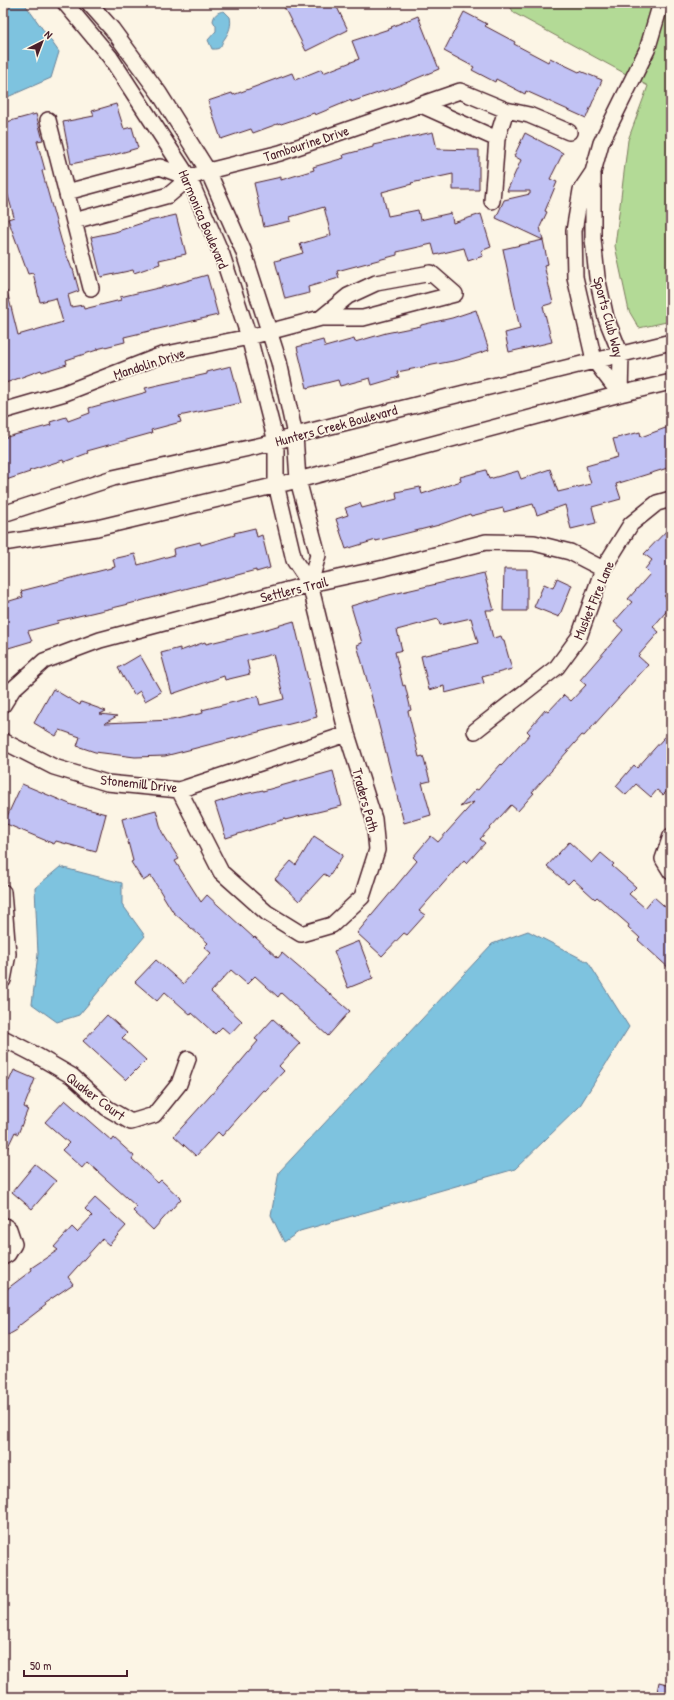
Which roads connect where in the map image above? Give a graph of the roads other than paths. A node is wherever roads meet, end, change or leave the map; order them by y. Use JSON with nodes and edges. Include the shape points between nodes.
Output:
{"nodes":[{"id":1,"x":65,"y":3,"type":"edge"},
{"id":2,"x":89,"y":3,"type":"edge"},
{"id":3,"x":661,"y":3,"type":"edge"},
{"id":4,"x":421,"y":105,"type":"junction"},
{"id":5,"x":506,"y":110,"type":"junction"},
{"id":6,"x":48,"y":120,"type":"dead end"},
{"id":7,"x":569,"y":132,"type":"dead end"},
{"id":8,"x":496,"y":139,"type":"junction"},
{"id":9,"x":208,"y":171,"type":"junction"},
{"id":10,"x":592,"y":172,"type":"junction"},
{"id":11,"x":189,"y":178,"type":"junction"},
{"id":12,"x":67,"y":192,"type":"junction"},
{"id":13,"x":492,"y":201,"type":"dead end"},
{"id":14,"x":74,"y":221,"type":"junction"},
{"id":15,"x":91,"y":288,"type":"dead end"},
{"id":16,"x":321,"y":318,"type":"junction"},
{"id":17,"x":270,"y":331,"type":"junction"},
{"id":18,"x":249,"y":337,"type":"junction"},
{"id":19,"x":671,"y":342,"type":"edge"},
{"id":20,"x":621,"y":355,"type":"junction"},
{"id":21,"x":594,"y":360,"type":"junction"},
{"id":22,"x":671,"y":382,"type":"edge"},
{"id":23,"x":620,"y":394,"type":"junction"},
{"id":24,"x":3,"y":411,"type":"edge"},
{"id":25,"x":295,"y":435,"type":"junction"},
{"id":26,"x":276,"y":442,"type":"junction"},
{"id":27,"x":298,"y":480,"type":"junction"},
{"id":28,"x":276,"y":484,"type":"junction"},
{"id":29,"x":671,"y":499,"type":"edge"},
{"id":30,"x":3,"y":514,"type":"edge"},
{"id":31,"x":3,"y":543,"type":"edge"},
{"id":32,"x":603,"y":569,"type":"junction"},
{"id":33,"x":310,"y":584,"type":"junction"},
{"id":34,"x":3,"y":705,"type":"edge"},
{"id":35,"x":475,"y":730,"type":"dead end"},
{"id":36,"x":347,"y":734,"type":"junction"},
{"id":37,"x":3,"y":741,"type":"edge"},
{"id":38,"x":179,"y":790,"type":"junction"},
{"id":39,"x":671,"y":836,"type":"edge"},
{"id":40,"x":671,"y":872,"type":"edge"},
{"id":41,"x":3,"y":892,"type":"edge"},
{"id":42,"x":3,"y":980,"type":"edge"},
{"id":43,"x":3,"y":1038,"type":"edge"},
{"id":44,"x":188,"y":1058,"type":"dead end"},
{"id":45,"x":3,"y":1225,"type":"edge"},
{"id":46,"x":3,"y":1257,"type":"edge"}],
"edges":[{"from":1,"to":11,"type":"street","name":"Harmonica Boulevard","via":[[110,57]]},
{"from":2,"to":9,"type":"street","name":"Harmonica Boulevard","via":[[112,29],[159,93]]},
{"from":3,"to":10,"type":"street","name":"Sports Club Way","via":[[647,50],[601,143]]},
{"from":4,"to":5,"type":"street","name":"Tambourine Drive","via":[[460,91]]},
{"from":4,"to":8,"type":"street"},
{"from":4,"to":9,"type":"street","name":"Tambourine Drive","via":[[280,153]]},
{"from":5,"to":7,"type":"street","name":"Tambourine Drive","via":[[529,115]]},
{"from":5,"to":8,"type":"street"},
{"from":6,"to":12,"type":"street"},
{"from":8,"to":13,"type":"street"},
{"from":9,"to":11,"type":"street","name":"Tambourine Drive"},
{"from":9,"to":17,"type":"street","name":"Harmonica Boulevard","via":[[243,250]]},
{"from":10,"to":20,"type":"street","name":"Sports Club Way","via":[[593,239],[597,277],[606,318]]},
{"from":10,"to":21,"type":"street","name":"Sports Club Way","via":[[581,190],[574,232],[575,277]]},
{"from":11,"to":12,"type":"street","via":[[160,167]]},
{"from":11,"to":14,"type":"street","name":"Tambourine Drive","via":[[170,194]]},
{"from":11,"to":18,"type":"street","name":"Harmonica Boulevard","via":[[222,255]]},
{"from":12,"to":14,"type":"street"},
{"from":14,"to":15,"type":"street"},
{"from":16,"to":16,"type":"street","name":"Mandolin Drive","via":[[363,318],[455,294],[431,273],[376,283],[348,296]]},
{"from":16,"to":17,"type":"street","name":"Mandolin Drive"},
{"from":17,"to":18,"type":"street","name":"Mandolin Drive"},
{"from":17,"to":25,"type":"street","name":"Harmonica Boulevard"},
{"from":18,"to":24,"type":"street","name":"Mandolin Drive","via":[[162,356],[64,393]]},
{"from":18,"to":26,"type":"street","name":"Harmonica Boulevard"},
{"from":19,"to":20,"type":"street","name":"Hunters Creek Boulevard"},
{"from":20,"to":21,"type":"street","name":"Hunters Creek Boulevard"},
{"from":20,"to":23,"type":"street","name":"Sports Club Way"},
{"from":21,"to":23,"type":"street","name":"Sports Club Way"},
{"from":21,"to":25,"type":"street","name":"Hunters Creek Boulevard"},
{"from":22,"to":23,"type":"street"},
{"from":23,"to":27,"type":"street"},
{"from":25,"to":26,"type":"street","name":"Hunters Creek Boulevard"},
{"from":25,"to":27,"type":"street","name":"Traders Path"},
{"from":26,"to":28,"type":"street","name":"Traders Path"},
{"from":26,"to":30,"type":"street","name":"Hunters Creek Boulevard","via":[[113,478]]},
{"from":27,"to":28,"type":"street"},
{"from":27,"to":33,"type":"street","name":"Traders Path","via":[[318,555]]},
{"from":28,"to":31,"type":"street","via":[[97,528]]},
{"from":28,"to":33,"type":"street","name":"Traders Path","via":[[294,560]]},
{"from":29,"to":32,"type":"street","name":"Musket Fire Lane","via":[[657,503],[631,524]]},
{"from":32,"to":33,"type":"street","name":"Settlers Trail","via":[[570,552],[534,543],[486,542]]},
{"from":32,"to":35,"type":"street","name":"Musket Fire Lane","via":[[579,638],[557,667]]},
{"from":33,"to":34,"type":"street","name":"Settlers Trail","via":[[100,640],[44,661],[13,689]]},
{"from":33,"to":36,"type":"street","name":"Traders Path"},
{"from":36,"to":38,"type":"street","name":"Stonemill Drive"},
{"from":36,"to":38,"type":"street","name":"Traders Path","via":[[374,819],[377,850],[362,897],[332,925],[301,934],[266,913],[221,872]]},
{"from":37,"to":38,"type":"street","name":"Stonemill Drive","via":[[54,767],[107,783]]},
{"from":39,"to":40,"type":"street","via":[[663,859]]},
{"from":41,"to":42,"type":"street","via":[[8,954]]},
{"from":43,"to":44,"type":"street","name":"Quaker Court","via":[[72,1076],[107,1108],[131,1122],[154,1115],[179,1084]]},
{"from":45,"to":46,"type":"street","via":[[9,1229],[14,1244]]}]}
